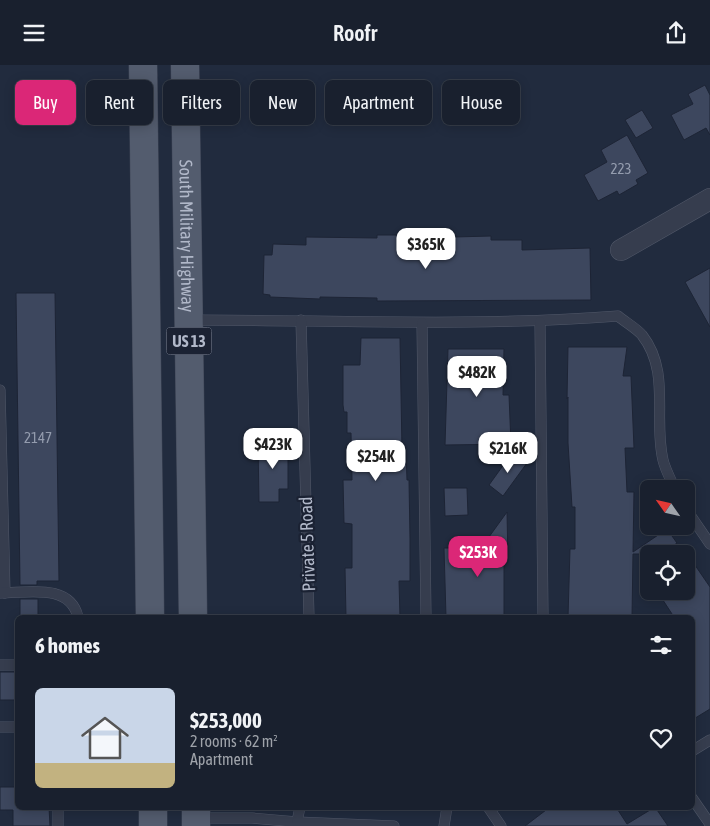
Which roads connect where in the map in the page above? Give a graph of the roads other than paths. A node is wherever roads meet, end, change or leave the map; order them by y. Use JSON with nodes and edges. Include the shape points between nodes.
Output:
{"nodes":[{"id":1,"x":143,"y":65,"type":"edge"},
{"id":2,"x":185,"y":65,"type":"edge"},
{"id":3,"x":710,"y":199,"type":"edge"},
{"id":4,"x":621,"y":250,"type":"dead end"},
{"id":5,"x":189,"y":320,"type":"junction"},
{"id":6,"x":300,"y":320,"type":"junction"},
{"id":7,"x":540,"y":322,"type":"junction"},
{"id":8,"x":422,"y":323,"type":"junction"},
{"id":9,"x":0,"y":390,"type":"edge"},
{"id":10,"x":671,"y":480,"type":"edge"},
{"id":11,"x":695,"y":522,"type":"edge"},
{"id":12,"x":710,"y":544,"type":"edge"},
{"id":13,"x":2,"y":593,"type":"edge"},
{"id":14,"x":78,"y":615,"type":"edge"},
{"id":15,"x":150,"y":615,"type":"edge"},
{"id":16,"x":193,"y":615,"type":"edge"},
{"id":17,"x":309,"y":615,"type":"edge"},
{"id":18,"x":426,"y":615,"type":"edge"},
{"id":19,"x":543,"y":615,"type":"edge"},
{"id":20,"x":0,"y":665,"type":"edge"},
{"id":21,"x":15,"y":665,"type":"edge"},
{"id":22,"x":0,"y":727,"type":"edge"},
{"id":23,"x":15,"y":727,"type":"edge"},
{"id":24,"x":710,"y":739,"type":"edge"},
{"id":25,"x":695,"y":749,"type":"edge"},
{"id":26,"x":695,"y":802,"type":"edge"},
{"id":27,"x":58,"y":810,"type":"edge"},
{"id":28,"x":153,"y":810,"type":"edge"},
{"id":29,"x":299,"y":810,"type":"edge"},
{"id":30,"x":447,"y":810,"type":"edge"},
{"id":31,"x":490,"y":810,"type":"edge"},
{"id":32,"x":196,"y":817,"type":"edge"},
{"id":33,"x":252,"y":822,"type":"edge"},
{"id":34,"x":297,"y":822,"type":"junction"},
{"id":35,"x":710,"y":824,"type":"edge"},
{"id":36,"x":324,"y":825,"type":"edge"},
{"id":37,"x":58,"y":826,"type":"edge"},
{"id":38,"x":153,"y":826,"type":"edge"},
{"id":39,"x":394,"y":826,"type":"edge"},
{"id":40,"x":444,"y":826,"type":"edge"},
{"id":41,"x":501,"y":826,"type":"edge"}],
"edges":[{"from":1,"to":15,"type":"main road","number":"US 13"},
{"from":2,"to":5,"type":"main road","name":"South Military Highway","number":"US 13"},
{"from":3,"to":4,"type":"street"},
{"from":5,"to":6,"type":"lane"},
{"from":5,"to":16,"type":"main road","name":"South Military Highway","number":"US 13"},
{"from":6,"to":8,"type":"lane"},
{"from":6,"to":17,"type":"lane","name":"Private 5 Road"},
{"from":7,"to":8,"type":"lane"},
{"from":7,"to":10,"type":"lane","via":[[618,316],[641,335],[653,355],[660,386],[663,460]]},
{"from":7,"to":19,"type":"lane"},
{"from":8,"to":18,"type":"lane"},
{"from":9,"to":13,"type":"lane"},
{"from":11,"to":12,"type":"lane"},
{"from":13,"to":14,"type":"lane","via":[[60,594],[76,607]]},
{"from":20,"to":21,"type":"lane"},
{"from":22,"to":23,"type":"lane"},
{"from":24,"to":25,"type":"lane"},
{"from":26,"to":35,"type":"lane"},
{"from":27,"to":37,"type":"lane"},
{"from":28,"to":38,"type":"main road"},
{"from":29,"to":34,"type":"lane"},
{"from":30,"to":40,"type":"lane"},
{"from":31,"to":41,"type":"lane"},
{"from":32,"to":33,"type":"lane"},
{"from":33,"to":34,"type":"lane"},
{"from":34,"to":36,"type":"lane"},
{"from":36,"to":39,"type":"lane"}]}
